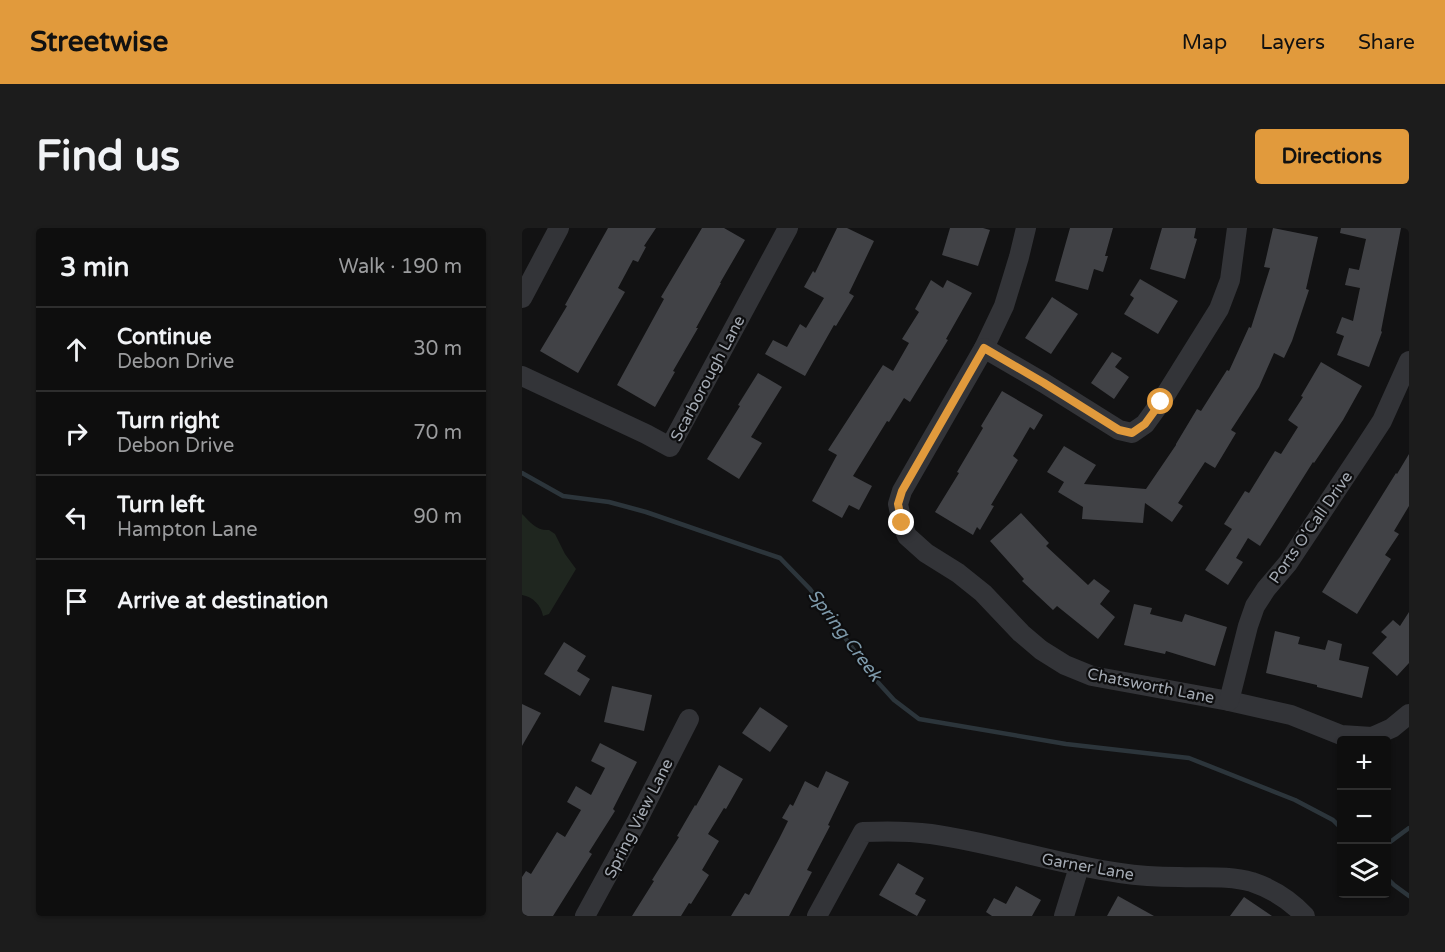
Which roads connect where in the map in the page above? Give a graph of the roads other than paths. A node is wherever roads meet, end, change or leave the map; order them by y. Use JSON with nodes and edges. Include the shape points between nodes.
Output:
{"nodes":[{"id":1,"x":559,"y":228,"type":"edge"},
{"id":2,"x":788,"y":228,"type":"edge"},
{"id":3,"x":1026,"y":228,"type":"edge"},
{"id":4,"x":1237,"y":228,"type":"edge"},
{"id":5,"x":523,"y":292,"type":"edge"},
{"id":6,"x":984,"y":348,"type":"junction"},
{"id":7,"x":1409,"y":361,"type":"edge"},
{"id":8,"x":522,"y":376,"type":"edge"},
{"id":9,"x":1229,"y":701,"type":"junction"},
{"id":10,"x":1409,"y":714,"type":"edge"},
{"id":11,"x":688,"y":719,"type":"dead end"},
{"id":12,"x":1079,"y":867,"type":"junction"},
{"id":13,"x":585,"y":916,"type":"edge"},
{"id":14,"x":817,"y":916,"type":"edge"},
{"id":15,"x":1064,"y":916,"type":"edge"},
{"id":16,"x":1305,"y":916,"type":"edge"}],
"edges":[{"from":1,"to":5,"type":"street"},
{"from":2,"to":8,"type":"street","name":"Scarborough Lane","via":[[670,447]]},
{"from":3,"to":6,"type":"street","via":[[1004,306]]},
{"from":4,"to":6,"type":"street","via":[[1230,280],[1219,309],[1161,402],[1145,424],[1132,433],[1119,430]]},
{"from":6,"to":9,"type":"street","name":"Chatsworth Lane","via":[[902,491],[898,504],[907,536],[975,586],[1021,633],[1065,665],[1092,676]]},
{"from":7,"to":9,"type":"street","name":"Ports O'Call Drive","via":[[1382,421],[1255,606]]},
{"from":9,"to":10,"type":"street","name":"Chatsworth Lane","via":[[1291,715],[1341,735],[1362,737],[1392,728]]},
{"from":11,"to":13,"type":"street","name":"Spring View Lane"},
{"from":12,"to":14,"type":"street","name":"Garner Lane","via":[[929,834],[863,831]]},
{"from":12,"to":15,"type":"street"},
{"from":12,"to":16,"type":"street","name":"Garner Lane","via":[[1123,874],[1212,876],[1245,881],[1270,889]]}]}
